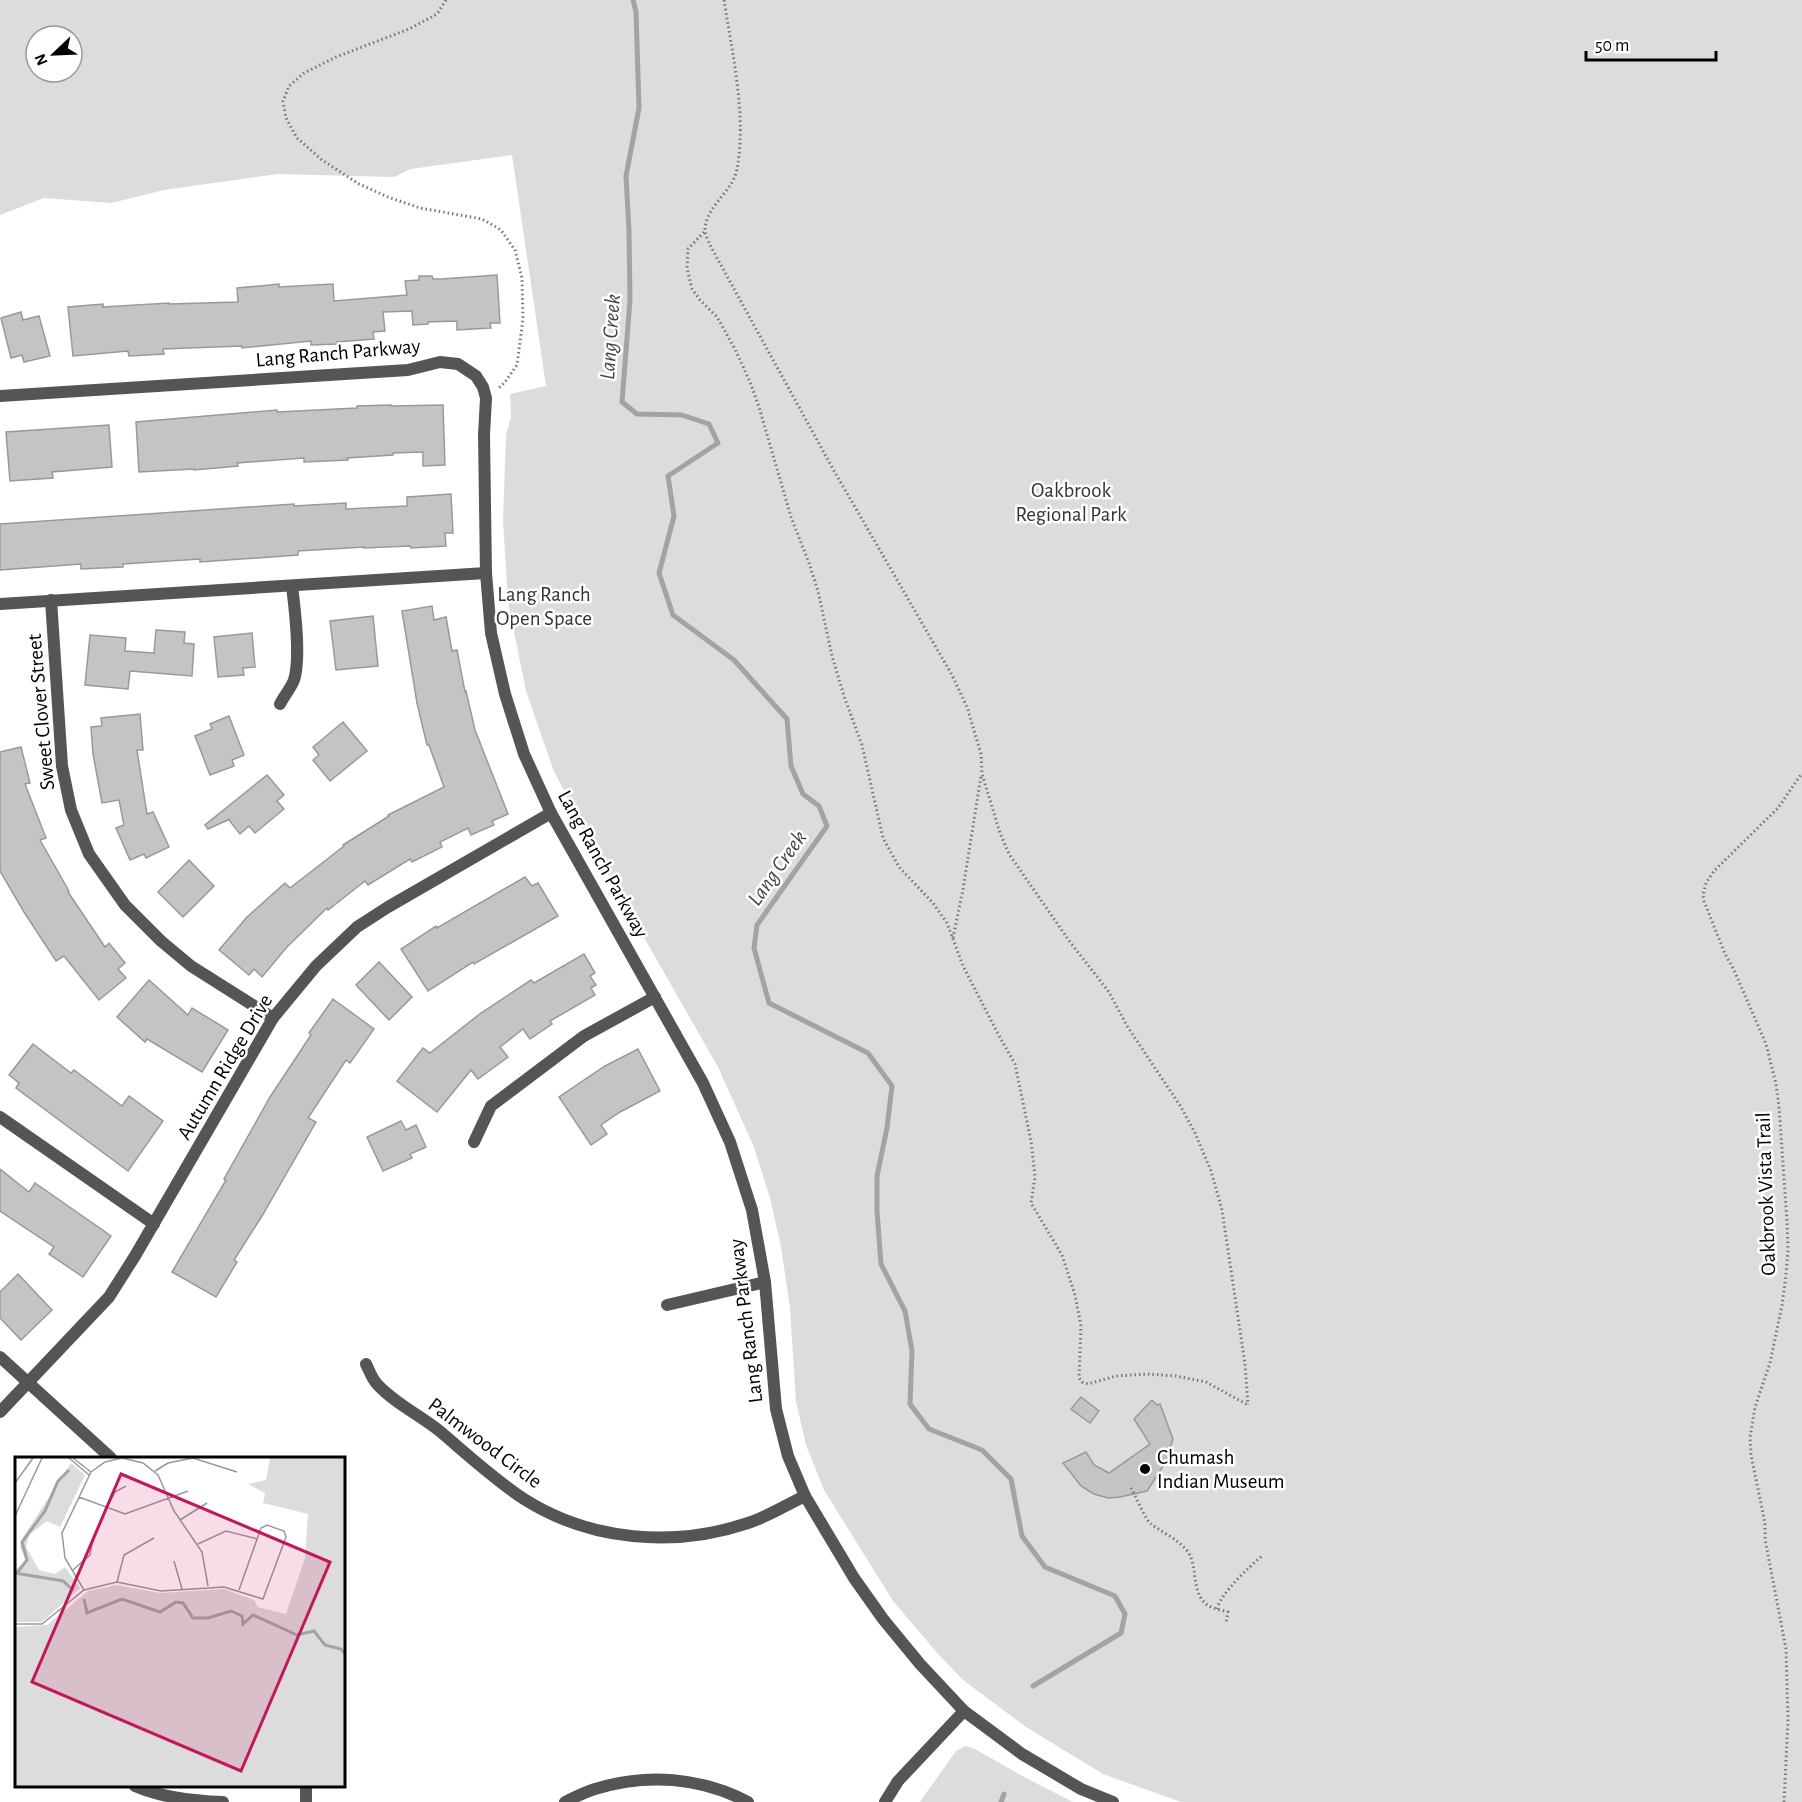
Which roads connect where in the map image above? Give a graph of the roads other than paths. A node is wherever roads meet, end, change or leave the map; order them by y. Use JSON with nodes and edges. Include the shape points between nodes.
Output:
{"nodes":[{"id":1,"x":0,"y":396,"type":"edge"},
{"id":2,"x":486,"y":573,"type":"junction"},
{"id":3,"x":292,"y":586,"type":"junction"},
{"id":4,"x":51,"y":600,"type":"junction"},
{"id":5,"x":0,"y":604,"type":"edge"},
{"id":6,"x":280,"y":704,"type":"dead end"},
{"id":7,"x":551,"y":813,"type":"junction"},
{"id":8,"x":655,"y":997,"type":"junction"},
{"id":9,"x":273,"y":1018,"type":"junction"},
{"id":10,"x":0,"y":1117,"type":"edge"},
{"id":11,"x":474,"y":1142,"type":"dead end"},
{"id":12,"x":154,"y":1224,"type":"junction"},
{"id":13,"x":765,"y":1281,"type":"junction"},
{"id":14,"x":668,"y":1305,"type":"dead end"},
{"id":15,"x":0,"y":1357,"type":"edge"},
{"id":16,"x":366,"y":1364,"type":"dead end"},
{"id":17,"x":28,"y":1383,"type":"junction"},
{"id":18,"x":0,"y":1412,"type":"edge"},
{"id":19,"x":110,"y":1457,"type":"edge"},
{"id":20,"x":805,"y":1496,"type":"junction"},
{"id":21,"x":964,"y":1711,"type":"junction"},
{"id":22,"x":139,"y":1787,"type":"edge"},
{"id":23,"x":223,"y":1802,"type":"edge"},
{"id":24,"x":566,"y":1802,"type":"edge"},
{"id":25,"x":748,"y":1802,"type":"edge"},
{"id":26,"x":885,"y":1802,"type":"edge"},
{"id":27,"x":1113,"y":1802,"type":"edge"}],
"edges":[{"from":1,"to":2,"type":"street","name":"Lang Ranch Parkway","via":[[408,370],[440,362],[458,364],[476,376],[486,399]]},
{"from":2,"to":3,"type":"street"},
{"from":2,"to":7,"type":"street","name":"Lang Ranch Parkway","via":[[491,633],[505,694],[524,753]]},
{"from":3,"to":4,"type":"street"},
{"from":3,"to":6,"type":"street","via":[[297,662],[294,681]]},
{"from":4,"to":5,"type":"street"},
{"from":4,"to":9,"type":"street","name":"Sweet Clover Street","via":[[62,766],[71,810],[89,854],[125,905],[161,941],[191,966]]},
{"from":7,"to":8,"type":"street","name":"Lang Ranch Parkway"},
{"from":7,"to":9,"type":"street","name":"Autumn Ridge Drive","via":[[357,927],[316,966]]},
{"from":8,"to":11,"type":"street","via":[[584,1036],[491,1106]]},
{"from":8,"to":13,"type":"street","name":"Lang Ranch Parkway","via":[[703,1083],[730,1143],[752,1210]]},
{"from":9,"to":12,"type":"street","name":"Autumn Ridge Drive"},
{"from":10,"to":12,"type":"street"},
{"from":12,"to":17,"type":"street","name":"Autumn Ridge Drive","via":[[109,1297]]},
{"from":13,"to":14,"type":"street"},
{"from":13,"to":20,"type":"street","name":"Lang Ranch Parkway","via":[[776,1409],[788,1456]]},
{"from":15,"to":17,"type":"street"},
{"from":16,"to":20,"type":"street","name":"Palmwood Circle","via":[[375,1383],[433,1425],[497,1480],[553,1515],[589,1528],[644,1538],[695,1537],[748,1523]]},
{"from":17,"to":18,"type":"street","name":"Autumn Ridge Drive"},
{"from":17,"to":19,"type":"street"},
{"from":20,"to":21,"type":"street","name":"Lang Ranch Parkway","via":[[883,1619]]},
{"from":21,"to":26,"type":"street","via":[[898,1781]]},
{"from":21,"to":27,"type":"street","name":"Lang Ranch Parkway","via":[[1022,1754]]},
{"from":22,"to":23,"type":"street","via":[[197,1801]]},
{"from":24,"to":25,"type":"street","via":[[620,1782],[654,1778],[689,1781]]}]}
